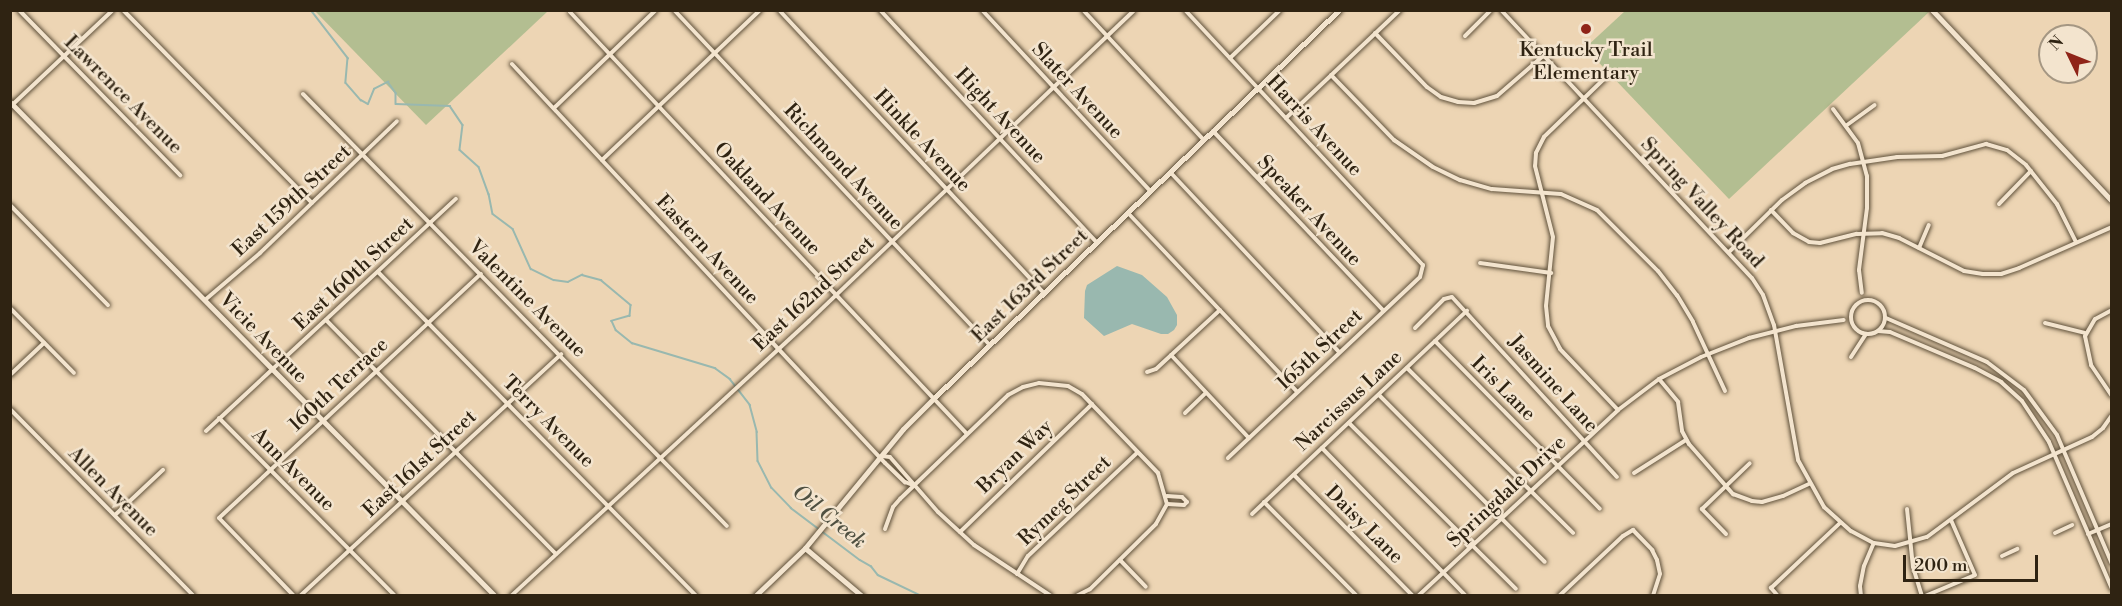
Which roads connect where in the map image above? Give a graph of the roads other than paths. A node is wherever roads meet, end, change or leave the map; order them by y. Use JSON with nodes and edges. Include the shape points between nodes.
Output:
{"nodes":[{"id":1,"x":19,"y":10,"type":"edge"},
{"id":2,"x":113,"y":10,"type":"edge"},
{"id":3,"x":123,"y":10,"type":"edge"},
{"id":4,"x":656,"y":10,"type":"edge"},
{"id":5,"x":674,"y":10,"type":"edge"},
{"id":6,"x":760,"y":10,"type":"edge"},
{"id":7,"x":779,"y":10,"type":"edge"},
{"id":8,"x":880,"y":10,"type":"edge"},
{"id":9,"x":982,"y":10,"type":"edge"},
{"id":10,"x":1083,"y":10,"type":"edge"},
{"id":11,"x":1134,"y":10,"type":"edge"},
{"id":12,"x":1185,"y":10,"type":"edge"},
{"id":13,"x":1271,"y":10,"type":"edge"},
{"id":14,"x":1280,"y":10,"type":"edge"},
{"id":15,"x":1339,"y":10,"type":"edge"},
{"id":16,"x":1400,"y":10,"type":"edge"},
{"id":17,"x":1491,"y":10,"type":"edge"},
{"id":18,"x":1501,"y":10,"type":"edge"},
{"id":19,"x":1932,"y":10,"type":"edge"},
{"id":20,"x":570,"y":12,"type":"edge"},
{"id":21,"x":1275,"y":15,"type":"junction"},
{"id":22,"x":1375,"y":33,"type":"junction"},
{"id":23,"x":1107,"y":36,"type":"junction"},
{"id":24,"x":1465,"y":36,"type":"dead end"},
{"id":25,"x":715,"y":53,"type":"junction"},
{"id":26,"x":610,"y":54,"type":"junction"},
{"id":27,"x":63,"y":56,"type":"junction"},
{"id":28,"x":1543,"y":56,"type":"junction"},
{"id":29,"x":1230,"y":58,"type":"junction"},
{"id":30,"x":512,"y":64,"type":"dead end"},
{"id":31,"x":1331,"y":75,"type":"junction"},
{"id":32,"x":1605,"y":78,"type":"dead end"},
{"id":33,"x":1053,"y":87,"type":"junction"},
{"id":34,"x":1257,"y":88,"type":"junction"},
{"id":35,"x":303,"y":94,"type":"dead end"},
{"id":36,"x":1584,"y":99,"type":"junction"},
{"id":37,"x":11,"y":104,"type":"edge"},
{"id":38,"x":1875,"y":105,"type":"dead end"},
{"id":39,"x":659,"y":106,"type":"junction"},
{"id":40,"x":554,"y":108,"type":"junction"},
{"id":41,"x":1833,"y":109,"type":"dead end"},
{"id":42,"x":1286,"y":118,"type":"junction"},
{"id":43,"x":397,"y":121,"type":"dead end"},
{"id":44,"x":1847,"y":125,"type":"junction"},
{"id":45,"x":1213,"y":131,"type":"junction"},
{"id":46,"x":1000,"y":138,"type":"junction"},
{"id":47,"x":1204,"y":140,"type":"junction"},
{"id":48,"x":364,"y":154,"type":"junction"},
{"id":49,"x":602,"y":160,"type":"junction"},
{"id":50,"x":1864,"y":162,"type":"junction"},
{"id":51,"x":2031,"y":171,"type":"junction"},
{"id":52,"x":1171,"y":173,"type":"junction"},
{"id":53,"x":180,"y":175,"type":"dead end"},
{"id":54,"x":947,"y":189,"type":"junction"},
{"id":55,"x":1151,"y":192,"type":"junction"},
{"id":56,"x":1542,"y":192,"type":"junction"},
{"id":57,"x":456,"y":200,"type":"dead end"},
{"id":58,"x":2112,"y":201,"type":"edge"},
{"id":59,"x":312,"y":203,"type":"junction"},
{"id":60,"x":1999,"y":204,"type":"dead end"},
{"id":61,"x":10,"y":205,"type":"edge"},
{"id":62,"x":1771,"y":210,"type":"junction"},
{"id":63,"x":1128,"y":213,"type":"junction"},
{"id":64,"x":431,"y":223,"type":"junction"},
{"id":65,"x":1929,"y":225,"type":"dead end"},
{"id":66,"x":2112,"y":227,"type":"edge"},
{"id":67,"x":1864,"y":233,"type":"junction"},
{"id":68,"x":892,"y":241,"type":"junction"},
{"id":69,"x":1097,"y":243,"type":"junction"},
{"id":70,"x":2076,"y":243,"type":"junction"},
{"id":71,"x":1919,"y":248,"type":"junction"},
{"id":72,"x":1729,"y":252,"type":"junction"},
{"id":73,"x":1420,"y":261,"type":"joint"},
{"id":74,"x":1480,"y":263,"type":"dead end"},
{"id":75,"x":378,"y":272,"type":"junction"},
{"id":76,"x":1551,"y":273,"type":"junction"},
{"id":77,"x":481,"y":274,"type":"junction"},
{"id":78,"x":1044,"y":293,"type":"junction"},
{"id":79,"x":1862,"y":294,"type":"junction"},
{"id":80,"x":836,"y":295,"type":"junction"},
{"id":81,"x":205,"y":300,"type":"junction"},
{"id":82,"x":1873,"y":301,"type":"junction"},
{"id":83,"x":1858,"y":304,"type":"junction"},
{"id":84,"x":108,"y":305,"type":"dead end"},
{"id":85,"x":10,"y":308,"type":"edge"},
{"id":86,"x":1220,"y":309,"type":"junction"},
{"id":87,"x":2112,"y":310,"type":"edge"},
{"id":88,"x":1384,"y":311,"type":"junction"},
{"id":89,"x":1467,"y":311,"type":"junction"},
{"id":90,"x":1851,"y":314,"type":"junction"},
{"id":91,"x":1886,"y":318,"type":"junction"},
{"id":92,"x":326,"y":320,"type":"junction"},
{"id":93,"x":1844,"y":320,"type":"junction"},
{"id":94,"x":428,"y":323,"type":"junction"},
{"id":95,"x":2046,"y":323,"type":"dead end"},
{"id":96,"x":1853,"y":326,"type":"junction"},
{"id":97,"x":1415,"y":328,"type":"dead end"},
{"id":98,"x":1775,"y":330,"type":"junction"},
{"id":99,"x":1878,"y":331,"type":"junction"},
{"id":100,"x":2085,"y":333,"type":"junction"},
{"id":101,"x":1866,"y":334,"type":"junction"},
{"id":102,"x":1435,"y":341,"type":"junction"},
{"id":103,"x":44,"y":343,"type":"junction"},
{"id":104,"x":990,"y":345,"type":"junction"},
{"id":105,"x":778,"y":348,"type":"junction"},
{"id":106,"x":1339,"y":352,"type":"junction"},
{"id":107,"x":561,"y":354,"type":"junction"},
{"id":108,"x":1708,"y":354,"type":"junction"},
{"id":109,"x":1171,"y":355,"type":"junction"},
{"id":110,"x":1851,"y":357,"type":"dead end"},
{"id":111,"x":1407,"y":368,"type":"junction"},
{"id":112,"x":1996,"y":368,"type":"junction"},
{"id":113,"x":273,"y":369,"type":"junction"},
{"id":114,"x":376,"y":371,"type":"junction"},
{"id":115,"x":1147,"y":372,"type":"dead end"},
{"id":116,"x":74,"y":373,"type":"dead end"},
{"id":117,"x":10,"y":375,"type":"edge"},
{"id":118,"x":1990,"y":376,"type":"junction"},
{"id":119,"x":1659,"y":380,"type":"junction"},
{"id":120,"x":1725,"y":391,"type":"dead end"},
{"id":121,"x":1297,"y":392,"type":"junction"},
{"id":122,"x":1206,"y":393,"type":"junction"},
{"id":123,"x":1379,"y":395,"type":"junction"},
{"id":124,"x":2112,"y":396,"type":"edge"},
{"id":125,"x":934,"y":398,"type":"junction"},
{"id":126,"x":508,"y":403,"type":"junction"},
{"id":127,"x":1092,"y":404,"type":"junction"},
{"id":128,"x":10,"y":409,"type":"edge"},
{"id":129,"x":1618,"y":410,"type":"junction"},
{"id":130,"x":1185,"y":412,"type":"dead end"},
{"id":131,"x":2112,"y":415,"type":"edge"},
{"id":132,"x":219,"y":418,"type":"junction"},
{"id":133,"x":323,"y":420,"type":"junction"},
{"id":134,"x":1349,"y":423,"type":"junction"},
{"id":135,"x":206,"y":431,"type":"dead end"},
{"id":136,"x":967,"y":434,"type":"junction"},
{"id":137,"x":1249,"y":438,"type":"junction"},
{"id":138,"x":1686,"y":440,"type":"junction"},
{"id":139,"x":1584,"y":441,"type":"junction"},
{"id":140,"x":1322,"y":448,"type":"junction"},
{"id":141,"x":2064,"y":449,"type":"junction"},
{"id":142,"x":455,"y":451,"type":"junction"},
{"id":143,"x":1138,"y":452,"type":"junction"},
{"id":144,"x":2054,"y":453,"type":"junction"},
{"id":145,"x":662,"y":456,"type":"junction"},
{"id":146,"x":881,"y":456,"type":"junction"},
{"id":147,"x":1228,"y":458,"type":"dead end"},
{"id":148,"x":1750,"y":463,"type":"dead end"},
{"id":149,"x":1558,"y":466,"type":"junction"},
{"id":150,"x":271,"y":468,"type":"junction"},
{"id":151,"x":163,"y":470,"type":"dead end"},
{"id":152,"x":1634,"y":473,"type":"dead end"},
{"id":153,"x":1294,"y":475,"type":"junction"},
{"id":154,"x":1617,"y":477,"type":"dead end"},
{"id":155,"x":1809,"y":484,"type":"junction"},
{"id":156,"x":913,"y":485,"type":"junction"},
{"id":157,"x":1726,"y":486,"type":"junction"},
{"id":158,"x":1531,"y":491,"type":"junction"},
{"id":159,"x":1167,"y":496,"type":"junction"},
{"id":160,"x":402,"y":501,"type":"junction"},
{"id":161,"x":1264,"y":502,"type":"junction"},
{"id":162,"x":1167,"y":504,"type":"junction"},
{"id":163,"x":609,"y":505,"type":"junction"},
{"id":164,"x":1600,"y":509,"type":"dead end"},
{"id":165,"x":1907,"y":509,"type":"dead end"},
{"id":166,"x":1252,"y":514,"type":"dead end"},
{"id":167,"x":115,"y":515,"type":"junction"},
{"id":168,"x":1501,"y":518,"type":"junction"},
{"id":169,"x":1951,"y":520,"type":"junction"},
{"id":170,"x":1840,"y":523,"type":"junction"},
{"id":171,"x":2112,"y":524,"type":"edge"},
{"id":172,"x":2072,"y":525,"type":"dead end"},
{"id":173,"x":727,"y":526,"type":"dead end"},
{"id":174,"x":885,"y":529,"type":"dead end"},
{"id":175,"x":2097,"y":531,"type":"junction"},
{"id":176,"x":960,"y":532,"type":"junction"},
{"id":177,"x":1573,"y":533,"type":"dead end"},
{"id":178,"x":2055,"y":533,"type":"dead end"},
{"id":179,"x":1726,"y":534,"type":"dead end"},
{"id":180,"x":2088,"y":534,"type":"junction"},
{"id":181,"x":1874,"y":543,"type":"junction"},
{"id":182,"x":1910,"y":544,"type":"junction"},
{"id":183,"x":1472,"y":545,"type":"junction"},
{"id":184,"x":805,"y":548,"type":"junction"},
{"id":185,"x":350,"y":549,"type":"junction"},
{"id":186,"x":2018,"y":549,"type":"dead end"},
{"id":187,"x":556,"y":554,"type":"junction"},
{"id":188,"x":2002,"y":556,"type":"dead end"},
{"id":189,"x":1120,"y":560,"type":"junction"},
{"id":190,"x":1545,"y":562,"type":"dead end"},
{"id":191,"x":2112,"y":564,"type":"edge"},
{"id":192,"x":1443,"y":572,"type":"junction"},
{"id":193,"x":1017,"y":574,"type":"junction"},
{"id":194,"x":1146,"y":587,"type":"dead end"},
{"id":195,"x":1516,"y":589,"type":"dead end"},
{"id":196,"x":2112,"y":589,"type":"edge"},
{"id":197,"x":194,"y":596,"type":"edge"},
{"id":198,"x":294,"y":596,"type":"edge"},
{"id":199,"x":300,"y":596,"type":"edge"},
{"id":200,"x":395,"y":596,"type":"edge"},
{"id":201,"x":495,"y":596,"type":"edge"},
{"id":202,"x":511,"y":596,"type":"edge"},
{"id":203,"x":696,"y":596,"type":"edge"},
{"id":204,"x":755,"y":596,"type":"edge"},
{"id":205,"x":862,"y":596,"type":"edge"},
{"id":206,"x":1051,"y":596,"type":"edge"},
{"id":207,"x":1076,"y":596,"type":"edge"},
{"id":208,"x":1357,"y":596,"type":"edge"},
{"id":209,"x":1415,"y":596,"type":"edge"},
{"id":210,"x":1466,"y":596,"type":"edge"},
{"id":211,"x":1559,"y":596,"type":"edge"},
{"id":212,"x":1653,"y":596,"type":"edge"},
{"id":213,"x":1778,"y":596,"type":"edge"},
{"id":214,"x":1861,"y":596,"type":"edge"},
{"id":215,"x":1923,"y":596,"type":"edge"}],
"edges":[{"from":1,"to":27,"type":"street","name":"Lawrence Avenue"},
{"from":2,"to":27,"type":"street"},
{"from":3,"to":59,"type":"street"},
{"from":4,"to":26,"type":"street"},
{"from":5,"to":25,"type":"street","name":"Richmond Avenue"},
{"from":6,"to":25,"type":"street"},
{"from":7,"to":54,"type":"street","name":"Hinkle Avenue"},
{"from":8,"to":46,"type":"street","name":"Hight Avenue"},
{"from":9,"to":33,"type":"street","name":"Slater Avenue"},
{"from":10,"to":23,"type":"street"},
{"from":11,"to":23,"type":"street","name":"East 162nd Street"},
{"from":12,"to":29,"type":"street","name":"Harris Avenue"},
{"from":13,"to":21,"type":"street"},
{"from":14,"to":21,"type":"street"},
{"from":15,"to":34,"type":"street","name":"East 163rd Street"},
{"from":16,"to":22,"type":"street"},
{"from":17,"to":24,"type":"street"},
{"from":18,"to":28,"type":"street","name":"Spring Valley Road"},
{"from":19,"to":58,"type":"street"},
{"from":20,"to":26,"type":"street","name":"Oakland Avenue"},
{"from":21,"to":29,"type":"street"},
{"from":22,"to":28,"type":"street","via":[[1427,87],[1458,102],[1474,103],[1497,96]]},
{"from":22,"to":31,"type":"street"},
{"from":23,"to":33,"type":"street","name":"East 162nd Street"},
{"from":23,"to":47,"type":"street"},
{"from":25,"to":39,"type":"street"},
{"from":25,"to":68,"type":"street","name":"Richmond Avenue"},
{"from":26,"to":39,"type":"street","name":"Oakland Avenue"},
{"from":26,"to":40,"type":"street"},
{"from":27,"to":37,"type":"street"},
{"from":27,"to":53,"type":"street","name":"Lawrence Avenue"},
{"from":28,"to":36,"type":"street","name":"Spring Valley Road"},
{"from":29,"to":34,"type":"street","name":"Harris Avenue"},
{"from":30,"to":40,"type":"street","name":"Eastern Avenue"},
{"from":31,"to":42,"type":"street"},
{"from":31,"to":56,"type":"street","via":[[1394,140],[1433,167],[1485,187]]},
{"from":32,"to":36,"type":"street"},
{"from":33,"to":46,"type":"street","name":"East 162nd Street"},
{"from":33,"to":55,"type":"street","name":"Slater Avenue"},
{"from":34,"to":42,"type":"street","name":"Harris Avenue"},
{"from":34,"to":45,"type":"street","name":"East 163rd Street"},
{"from":35,"to":48,"type":"street","name":"Valentine Avenue"},
{"from":36,"to":56,"type":"street","via":[[1538,147],[1535,166]]},
{"from":36,"to":72,"type":"street","name":"Spring Valley Road"},
{"from":37,"to":81,"type":"street","name":"Vicie Avenue"},
{"from":38,"to":44,"type":"street"},
{"from":39,"to":49,"type":"street"},
{"from":39,"to":80,"type":"street","name":"Oakland Avenue"},
{"from":40,"to":49,"type":"street","name":"Eastern Avenue"},
{"from":41,"to":44,"type":"street"},
{"from":42,"to":73,"type":"street","name":"Harris Avenue"},
{"from":43,"to":48,"type":"street","name":"East 159th Street"},
{"from":44,"to":50,"type":"street"},
{"from":45,"to":47,"type":"street","name":"East 163rd Street"},
{"from":45,"to":88,"type":"street","name":"Speaker Avenue"},
{"from":46,"to":54,"type":"street","name":"East 162nd Street"},
{"from":46,"to":69,"type":"street","name":"Hight Avenue"},
{"from":47,"to":52,"type":"street","name":"East 163rd Street"},
{"from":48,"to":59,"type":"street","name":"East 159th Street"},
{"from":48,"to":64,"type":"street","name":"Valentine Avenue"},
{"from":49,"to":105,"type":"street","name":"Eastern Avenue"},
{"from":50,"to":51,"type":"street","via":[[1942,156],[1986,144],[2014,154]]},
{"from":50,"to":62,"type":"street","via":[[1840,166],[1815,177]]},
{"from":50,"to":67,"type":"street","via":[[1868,188]]},
{"from":51,"to":60,"type":"street"},
{"from":51,"to":70,"type":"street","via":[[2057,204]]},
{"from":52,"to":55,"type":"street","name":"East 163rd Street"},
{"from":52,"to":106,"type":"street"},
{"from":54,"to":68,"type":"street","name":"East 162nd Street"},
{"from":54,"to":78,"type":"street","name":"Hinkle Avenue"},
{"from":55,"to":63,"type":"street","name":"East 163rd Street"},
{"from":56,"to":76,"type":"street","via":[[1551,225]]},
{"from":56,"to":108,"type":"street","via":[[1572,197],[1597,210],[1669,285]]},
{"from":57,"to":64,"type":"street","name":"East 160th Street"},
{"from":59,"to":81,"type":"street","name":"East 159th Street"},
{"from":61,"to":84,"type":"street"},
{"from":62,"to":67,"type":"street","via":[[1793,233],[1809,242]]},
{"from":62,"to":72,"type":"street"},
{"from":63,"to":69,"type":"street","name":"East 163rd Street"},
{"from":63,"to":86,"type":"street"},
{"from":64,"to":75,"type":"street","name":"East 160th Street"},
{"from":64,"to":77,"type":"street","name":"Valentine Avenue"},
{"from":65,"to":71,"type":"street"},
{"from":66,"to":70,"type":"street"},
{"from":67,"to":71,"type":"street","via":[[1891,235]]},
{"from":67,"to":79,"type":"street","via":[[1859,270]]},
{"from":68,"to":80,"type":"street","name":"East 162nd Street"},
{"from":68,"to":104,"type":"street","name":"Richmond Avenue"},
{"from":69,"to":78,"type":"street","name":"East 163rd Street"},
{"from":70,"to":71,"type":"street","via":[[2037,262],[1993,275],[1964,271]]},
{"from":72,"to":98,"type":"street","name":"Spring Valley Road","via":[[1758,286]]},
{"from":73,"to":88,"type":"street","name":"165th Street","via":[[1420,277]]},
{"from":74,"to":76,"type":"street"},
{"from":75,"to":92,"type":"street","name":"East 160th Street"},
{"from":75,"to":94,"type":"street","name":"Terry Avenue"},
{"from":76,"to":129,"type":"street","via":[[1546,309],[1555,341]]},
{"from":77,"to":94,"type":"street","name":"160th Terrace"},
{"from":77,"to":107,"type":"street","name":"Valentine Avenue"},
{"from":78,"to":104,"type":"street","name":"East 163rd Street"},
{"from":79,"to":82,"type":"street"},
{"from":79,"to":83,"type":"street"},
{"from":80,"to":105,"type":"street","name":"East 162nd Street"},
{"from":80,"to":125,"type":"street","name":"Oakland Avenue"},
{"from":81,"to":113,"type":"street","name":"Vicie Avenue"},
{"from":82,"to":83,"type":"street"},
{"from":82,"to":91,"type":"street","via":[[1883,309]]},
{"from":83,"to":90,"type":"street"},
{"from":85,"to":103,"type":"street"},
{"from":86,"to":109,"type":"street"},
{"from":86,"to":121,"type":"street"},
{"from":87,"to":100,"type":"street","via":[[2095,319]]},
{"from":88,"to":106,"type":"street","name":"165th Street"},
{"from":89,"to":97,"type":"street","via":[[1449,297]]},
{"from":89,"to":102,"type":"street","name":"Narcissus Lane"},
{"from":89,"to":139,"type":"street","name":"Jasmine Lane"},
{"from":90,"to":93,"type":"street"},
{"from":90,"to":96,"type":"street"},
{"from":91,"to":99,"type":"street"},
{"from":91,"to":112,"type":"street"},
{"from":92,"to":113,"type":"street","name":"East 160th Street"},
{"from":92,"to":114,"type":"street"},
{"from":93,"to":96,"type":"street"},
{"from":93,"to":98,"type":"street","name":"Springdale Drive"},
{"from":94,"to":114,"type":"street","name":"160th Terrace"},
{"from":94,"to":126,"type":"street","name":"Terry Avenue"},
{"from":95,"to":100,"type":"street"},
{"from":96,"to":101,"type":"street"},
{"from":98,"to":108,"type":"street","name":"Springdale Drive"},
{"from":98,"to":155,"type":"street","name":"Spring Valley Road","via":[[1794,448]]},
{"from":99,"to":101,"type":"street"},
{"from":99,"to":118,"type":"street","via":[[1890,332]]},
{"from":100,"to":124,"type":"street","via":[[2091,365]]},
{"from":101,"to":110,"type":"street"},
{"from":102,"to":111,"type":"street","name":"Narcissus Lane"},
{"from":102,"to":149,"type":"street","name":"Iris Lane"},
{"from":103,"to":116,"type":"street"},
{"from":103,"to":117,"type":"street"},
{"from":104,"to":125,"type":"street","name":"East 163rd Street"},
{"from":105,"to":145,"type":"street","name":"East 162nd Street"},
{"from":105,"to":146,"type":"street","name":"Eastern Avenue"},
{"from":106,"to":121,"type":"street","name":"165th Street"},
{"from":107,"to":126,"type":"street","name":"East 161st Street"},
{"from":107,"to":145,"type":"street","name":"Valentine Avenue"},
{"from":108,"to":119,"type":"street","name":"Springdale Drive"},
{"from":108,"to":120,"type":"street"},
{"from":109,"to":115,"type":"street"},
{"from":109,"to":122,"type":"street"},
{"from":111,"to":123,"type":"street","name":"Narcissus Lane"},
{"from":111,"to":158,"type":"street"},
{"from":112,"to":118,"type":"street"},
{"from":112,"to":141,"type":"street","via":[[2015,381],[2038,406]]},
{"from":113,"to":132,"type":"street","name":"East 160th Street"},
{"from":113,"to":133,"type":"street","name":"Vicie Avenue"},
{"from":114,"to":133,"type":"street","name":"160th Terrace"},
{"from":114,"to":142,"type":"street"},
{"from":118,"to":144,"type":"street","via":[[2012,391],[2029,410]]},
{"from":119,"to":129,"type":"street","name":"Springdale Drive"},
{"from":119,"to":138,"type":"street","via":[[1678,402]]},
{"from":121,"to":137,"type":"street","name":"165th Street"},
{"from":122,"to":130,"type":"street"},
{"from":122,"to":137,"type":"street"},
{"from":123,"to":134,"type":"street","name":"Narcissus Lane"},
{"from":123,"to":168,"type":"street"},
{"from":125,"to":136,"type":"street","name":"Oakland Avenue"},
{"from":125,"to":146,"type":"street","name":"East 163rd Street"},
{"from":126,"to":142,"type":"street","name":"East 161st Street"},
{"from":126,"to":163,"type":"street","name":"Terry Avenue"},
{"from":127,"to":136,"type":"street","via":[[1068,386],[1039,383],[1008,395]]},
{"from":127,"to":143,"type":"street"},
{"from":127,"to":176,"type":"street","name":"Bryan Way"},
{"from":128,"to":167,"type":"street","name":"Allen Avenue"},
{"from":129,"to":139,"type":"street","name":"Springdale Drive"},
{"from":131,"to":141,"type":"street","name":"Spring Valley Road","via":[[2092,437]]},
{"from":132,"to":135,"type":"street","name":"East 160th Street"},
{"from":132,"to":150,"type":"street","name":"Ann Avenue"},
{"from":133,"to":150,"type":"street","name":"160th Terrace"},
{"from":133,"to":160,"type":"street","name":"Vicie Avenue"},
{"from":134,"to":140,"type":"street","name":"Narcissus Lane"},
{"from":134,"to":183,"type":"street"},
{"from":136,"to":156,"type":"street"},
{"from":137,"to":147,"type":"street","name":"165th Street"},
{"from":138,"to":152,"type":"street"},
{"from":138,"to":157,"type":"street"},
{"from":139,"to":149,"type":"street","name":"Springdale Drive"},
{"from":139,"to":154,"type":"street","name":"Jasmine Lane"},
{"from":140,"to":153,"type":"street","name":"Narcissus Lane"},
{"from":140,"to":192,"type":"street"},
{"from":141,"to":144,"type":"street","name":"Spring Valley Road"},
{"from":141,"to":175,"type":"street"},
{"from":142,"to":160,"type":"street","name":"East 161st Street"},
{"from":142,"to":187,"type":"street"},
{"from":143,"to":159,"type":"street","via":[[1158,473]]},
{"from":143,"to":193,"type":"street","name":"Rymeg Street","via":[[1028,556]]},
{"from":144,"to":169,"type":"street","name":"Spring Valley Road","via":[[2003,479]]},
{"from":144,"to":180,"type":"street"},
{"from":145,"to":163,"type":"street","name":"East 162nd Street"},
{"from":145,"to":173,"type":"street","name":"Valentine Avenue"},
{"from":146,"to":156,"type":"street","name":"Eastern Avenue","via":[[890,457]]},
{"from":146,"to":184,"type":"street","name":"East 163rd Street"},
{"from":148,"to":157,"type":"street"},
{"from":149,"to":158,"type":"street","name":"Springdale Drive"},
{"from":149,"to":164,"type":"street","name":"Iris Lane"},
{"from":150,"to":185,"type":"street","name":"Ann Avenue"},
{"from":150,"to":198,"type":"street","name":"160th Terrace","via":[[219,518]]},
{"from":151,"to":167,"type":"street"},
{"from":153,"to":161,"type":"street","name":"Narcissus Lane"},
{"from":153,"to":209,"type":"street","name":"Daisy Lane"},
{"from":155,"to":157,"type":"street","via":[[1762,502],[1743,499]]},
{"from":155,"to":170,"type":"street","name":"Spring Valley Road"},
{"from":156,"to":174,"type":"street","via":[[893,507]]},
{"from":156,"to":176,"type":"street","name":"Eastern Avenue"},
{"from":157,"to":179,"type":"street","via":[[1702,509]]},
{"from":158,"to":168,"type":"street","name":"Springdale Drive"},
{"from":158,"to":177,"type":"street"},
{"from":159,"to":162,"type":"street"},
{"from":159,"to":162,"type":"street","via":[[1182,497],[1187,502]]},
{"from":160,"to":185,"type":"street","name":"East 161st Street"},
{"from":160,"to":201,"type":"street","name":"Vicie Avenue"},
{"from":161,"to":166,"type":"street","name":"Narcissus Lane"},
{"from":161,"to":208,"type":"street"},
{"from":162,"to":189,"type":"street","via":[[1156,524]]},
{"from":163,"to":187,"type":"street","name":"East 162nd Street"},
{"from":163,"to":203,"type":"street","name":"Terry Avenue"},
{"from":165,"to":182,"type":"street"},
{"from":167,"to":197,"type":"street","name":"Allen Avenue"},
{"from":168,"to":183,"type":"street","name":"Springdale Drive"},
{"from":168,"to":190,"type":"street"},
{"from":169,"to":182,"type":"street","name":"Spring Valley Road","via":[[1937,532]]},
{"from":169,"to":215,"type":"street","via":[[1975,575]]},
{"from":170,"to":181,"type":"street","name":"Spring Valley Road"},
{"from":170,"to":213,"type":"street","via":[[1771,588]]},
{"from":171,"to":175,"type":"street"},
{"from":172,"to":178,"type":"street"},
{"from":175,"to":180,"type":"street"},
{"from":175,"to":191,"type":"street"},
{"from":176,"to":193,"type":"street","name":"Eastern Avenue"},
{"from":180,"to":196,"type":"street"},
{"from":181,"to":182,"type":"street","name":"Spring Valley Road"},
{"from":181,"to":214,"type":"street","via":[[1864,566]]},
{"from":182,"to":215,"type":"street"},
{"from":183,"to":192,"type":"street","name":"Springdale Drive"},
{"from":183,"to":195,"type":"street"},
{"from":184,"to":204,"type":"street","name":"East 163rd Street"},
{"from":184,"to":205,"type":"street"},
{"from":185,"to":199,"type":"street","name":"East 161st Street"},
{"from":185,"to":200,"type":"street","name":"Ann Avenue"},
{"from":186,"to":188,"type":"street"},
{"from":187,"to":202,"type":"street","name":"East 162nd Street"},
{"from":189,"to":194,"type":"street"},
{"from":189,"to":207,"type":"street","via":[[1090,589]]},
{"from":192,"to":209,"type":"street","name":"Springdale Drive"},
{"from":192,"to":210,"type":"street"},
{"from":193,"to":206,"type":"street","name":"Eastern Avenue"},
{"from":211,"to":212,"type":"street","via":[[1633,530],[1657,560],[1660,574]]}]}
